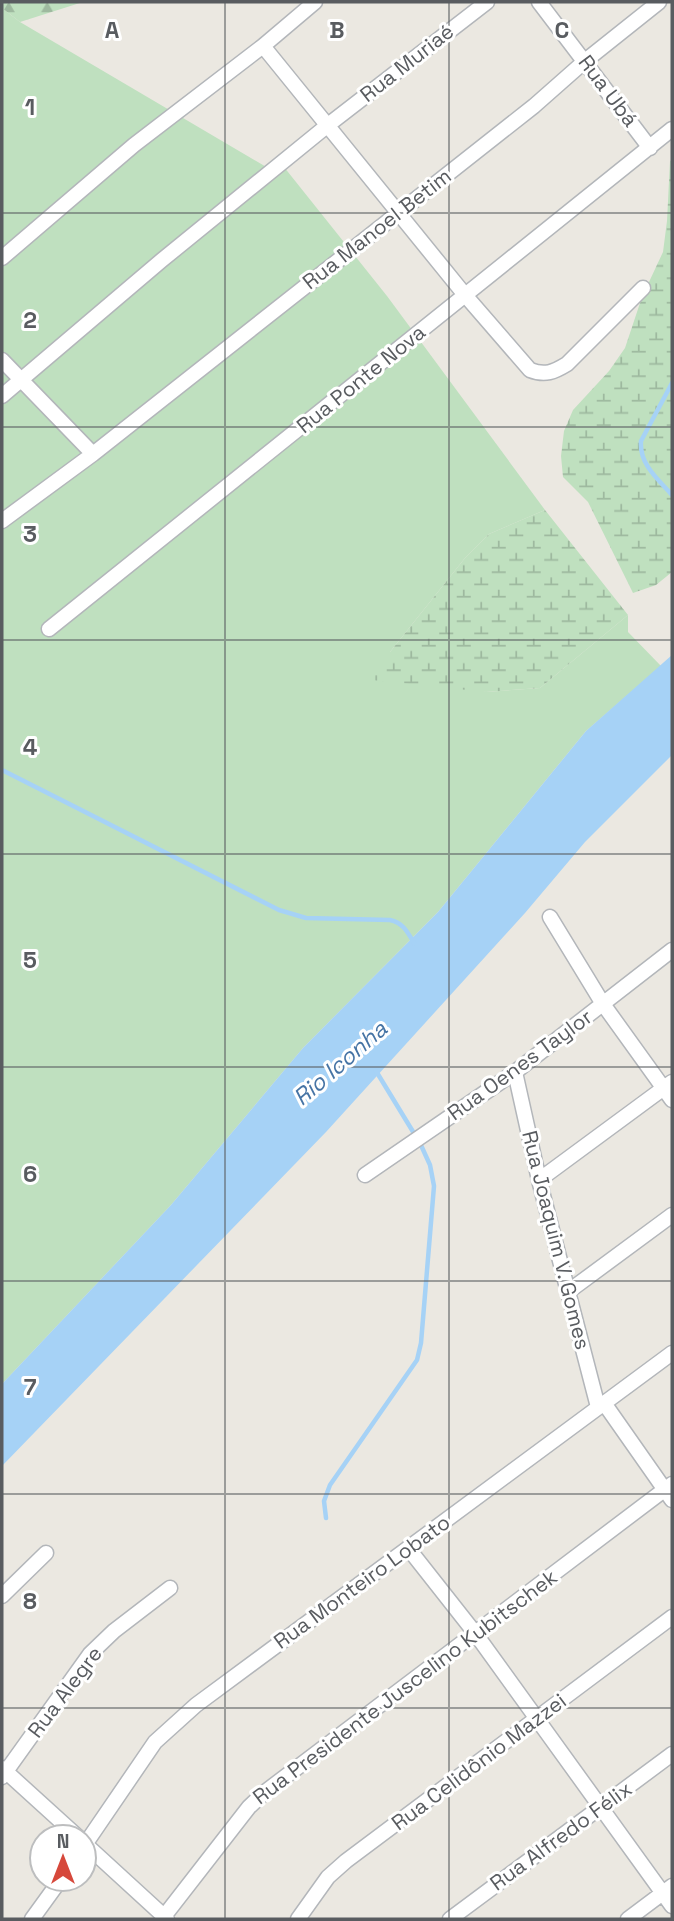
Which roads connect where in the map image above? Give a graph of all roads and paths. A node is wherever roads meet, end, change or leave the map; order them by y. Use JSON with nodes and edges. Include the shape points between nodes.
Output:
{"nodes":[{"id":1,"x":316,"y":2,"type":"edge"},
{"id":2,"x":487,"y":2,"type":"edge"},
{"id":3,"x":539,"y":2,"type":"edge"},
{"id":4,"x":659,"y":2,"type":"edge"},
{"id":5,"x":263,"y":46,"type":"junction"},
{"id":6,"x":585,"y":61,"type":"junction"},
{"id":7,"x":328,"y":125,"type":"junction"},
{"id":8,"x":672,"y":129,"type":"edge"},
{"id":9,"x":650,"y":148,"type":"junction"},
{"id":10,"x":398,"y":211,"type":"junction"},
{"id":11,"x":2,"y":258,"type":"edge"},
{"id":12,"x":643,"y":288,"type":"dead end"},
{"id":13,"x":465,"y":295,"type":"junction"},
{"id":14,"x":2,"y":360,"type":"edge"},
{"id":15,"x":21,"y":382,"type":"junction"},
{"id":16,"x":2,"y":396,"type":"edge"},
{"id":17,"x":93,"y":454,"type":"junction"},
{"id":18,"x":2,"y":521,"type":"edge"},
{"id":19,"x":48,"y":628,"type":"dead end"},
{"id":20,"x":550,"y":917,"type":"dead end"},
{"id":21,"x":672,"y":950,"type":"edge"},
{"id":22,"x":603,"y":1004,"type":"junction"},
{"id":23,"x":514,"y":1072,"type":"junction"},
{"id":24,"x":669,"y":1090,"type":"edge"},
{"id":25,"x":365,"y":1175,"type":"dead end"},
{"id":26,"x":539,"y":1180,"type":"junction"},
{"id":27,"x":672,"y":1215,"type":"edge"},
{"id":28,"x":569,"y":1291,"type":"junction"},
{"id":29,"x":672,"y":1353,"type":"edge"},
{"id":30,"x":601,"y":1405,"type":"junction"},
{"id":31,"x":670,"y":1491,"type":"edge"},
{"id":32,"x":408,"y":1548,"type":"junction"},
{"id":33,"x":46,"y":1553,"type":"dead end"},
{"id":34,"x":170,"y":1588,"type":"dead end"},
{"id":35,"x":2,"y":1596,"type":"edge"},
{"id":36,"x":672,"y":1617,"type":"edge"},
{"id":37,"x":475,"y":1633,"type":"junction"},
{"id":38,"x":537,"y":1719,"type":"junction"},
{"id":39,"x":672,"y":1754,"type":"edge"},
{"id":40,"x":3,"y":1772,"type":"edge"},
{"id":41,"x":603,"y":1807,"type":"junction"},
{"id":42,"x":61,"y":1823,"type":"edge"},
{"id":43,"x":97,"y":1823,"type":"edge"},
{"id":44,"x":98,"y":1856,"type":"edge"},
{"id":45,"x":668,"y":1889,"type":"edge"},
{"id":46,"x":51,"y":1893,"type":"edge"},
{"id":47,"x":672,"y":1906,"type":"edge"},
{"id":48,"x":164,"y":1918,"type":"edge"},
{"id":49,"x":32,"y":1919,"type":"edge"},
{"id":50,"x":298,"y":1919,"type":"edge"},
{"id":51,"x":450,"y":1919,"type":"edge"},
{"id":52,"x":628,"y":1919,"type":"edge"}],
"edges":[{"from":1,"to":5,"type":"street"},
{"from":2,"to":7,"type":"street","name":"Rua Muriaé"},
{"from":3,"to":6,"type":"street","name":"Rua Ubá"},
{"from":4,"to":6,"type":"street","name":"Rua Manoel Betim"},
{"from":5,"to":7,"type":"street"},
{"from":5,"to":11,"type":"street","via":[[134,145]]},
{"from":6,"to":9,"type":"street","name":"Rua Ubá"},
{"from":6,"to":10,"type":"street","name":"Rua Manoel Betim"},
{"from":7,"to":10,"type":"street"},
{"from":7,"to":15,"type":"street","name":"Rua Muriaé"},
{"from":8,"to":9,"type":"street","name":"Rua Ponte Nova"},
{"from":9,"to":13,"type":"street","name":"Rua Ponte Nova"},
{"from":10,"to":13,"type":"street"},
{"from":10,"to":17,"type":"street","name":"Rua Manoel Betim"},
{"from":12,"to":13,"type":"street","via":[[567,364],[542,374],[521,362]]},
{"from":13,"to":19,"type":"street","name":"Rua Ponte Nova"},
{"from":14,"to":15,"type":"street"},
{"from":15,"to":16,"type":"street","name":"Rua Muriaé"},
{"from":15,"to":17,"type":"street"},
{"from":17,"to":18,"type":"street","name":"Rua Manoel Betim"},
{"from":20,"to":22,"type":"street"},
{"from":21,"to":22,"type":"street","name":"Rua Oenes Taylor"},
{"from":22,"to":23,"type":"street","name":"Rua Oenes Taylor"},
{"from":22,"to":24,"type":"street"},
{"from":23,"to":25,"type":"street","name":"Rua Oenes Taylor"},
{"from":23,"to":26,"type":"street","name":"Rua Joaquim V. Gomes"},
{"from":24,"to":26,"type":"street"},
{"from":26,"to":28,"type":"street","name":"Rua Joaquim V. Gomes"},
{"from":27,"to":28,"type":"street"},
{"from":28,"to":30,"type":"street","name":"Rua Joaquim V. Gomes"},
{"from":29,"to":30,"type":"street","name":"Rua Monteiro Lobato"},
{"from":30,"to":31,"type":"street","name":"Rua Joaquim V. Gomes"},
{"from":30,"to":32,"type":"street","name":"Rua Monteiro Lobato"},
{"from":31,"to":37,"type":"street","name":"Rua Presidente Juscelino Kubitschek"},
{"from":32,"to":37,"type":"street"},
{"from":32,"to":43,"type":"street","name":"Rua Monteiro Lobato","via":[[174,1723]]},
{"from":33,"to":35,"type":"street"},
{"from":34,"to":40,"type":"street","name":"Rua Alegre","via":[[90,1654]]},
{"from":36,"to":38,"type":"street","name":"Rua Celidônio Mazzei"},
{"from":37,"to":38,"type":"street"},
{"from":37,"to":48,"type":"street","name":"Rua Presidente Juscelino Kubitschek","via":[[248,1807]]},
{"from":38,"to":41,"type":"street"},
{"from":38,"to":50,"type":"street","name":"Rua Celidônio Mazzei","via":[[346,1861],[328,1877]]},
{"from":39,"to":41,"type":"street","name":"Rua Alfredo Félix"},
{"from":40,"to":42,"type":"street"},
{"from":41,"to":45,"type":"street"},
{"from":41,"to":51,"type":"street","name":"Rua Alfredo Félix"},
{"from":44,"to":48,"type":"street"},
{"from":45,"to":47,"type":"street"},
{"from":45,"to":52,"type":"street"},
{"from":46,"to":49,"type":"street"}]}
